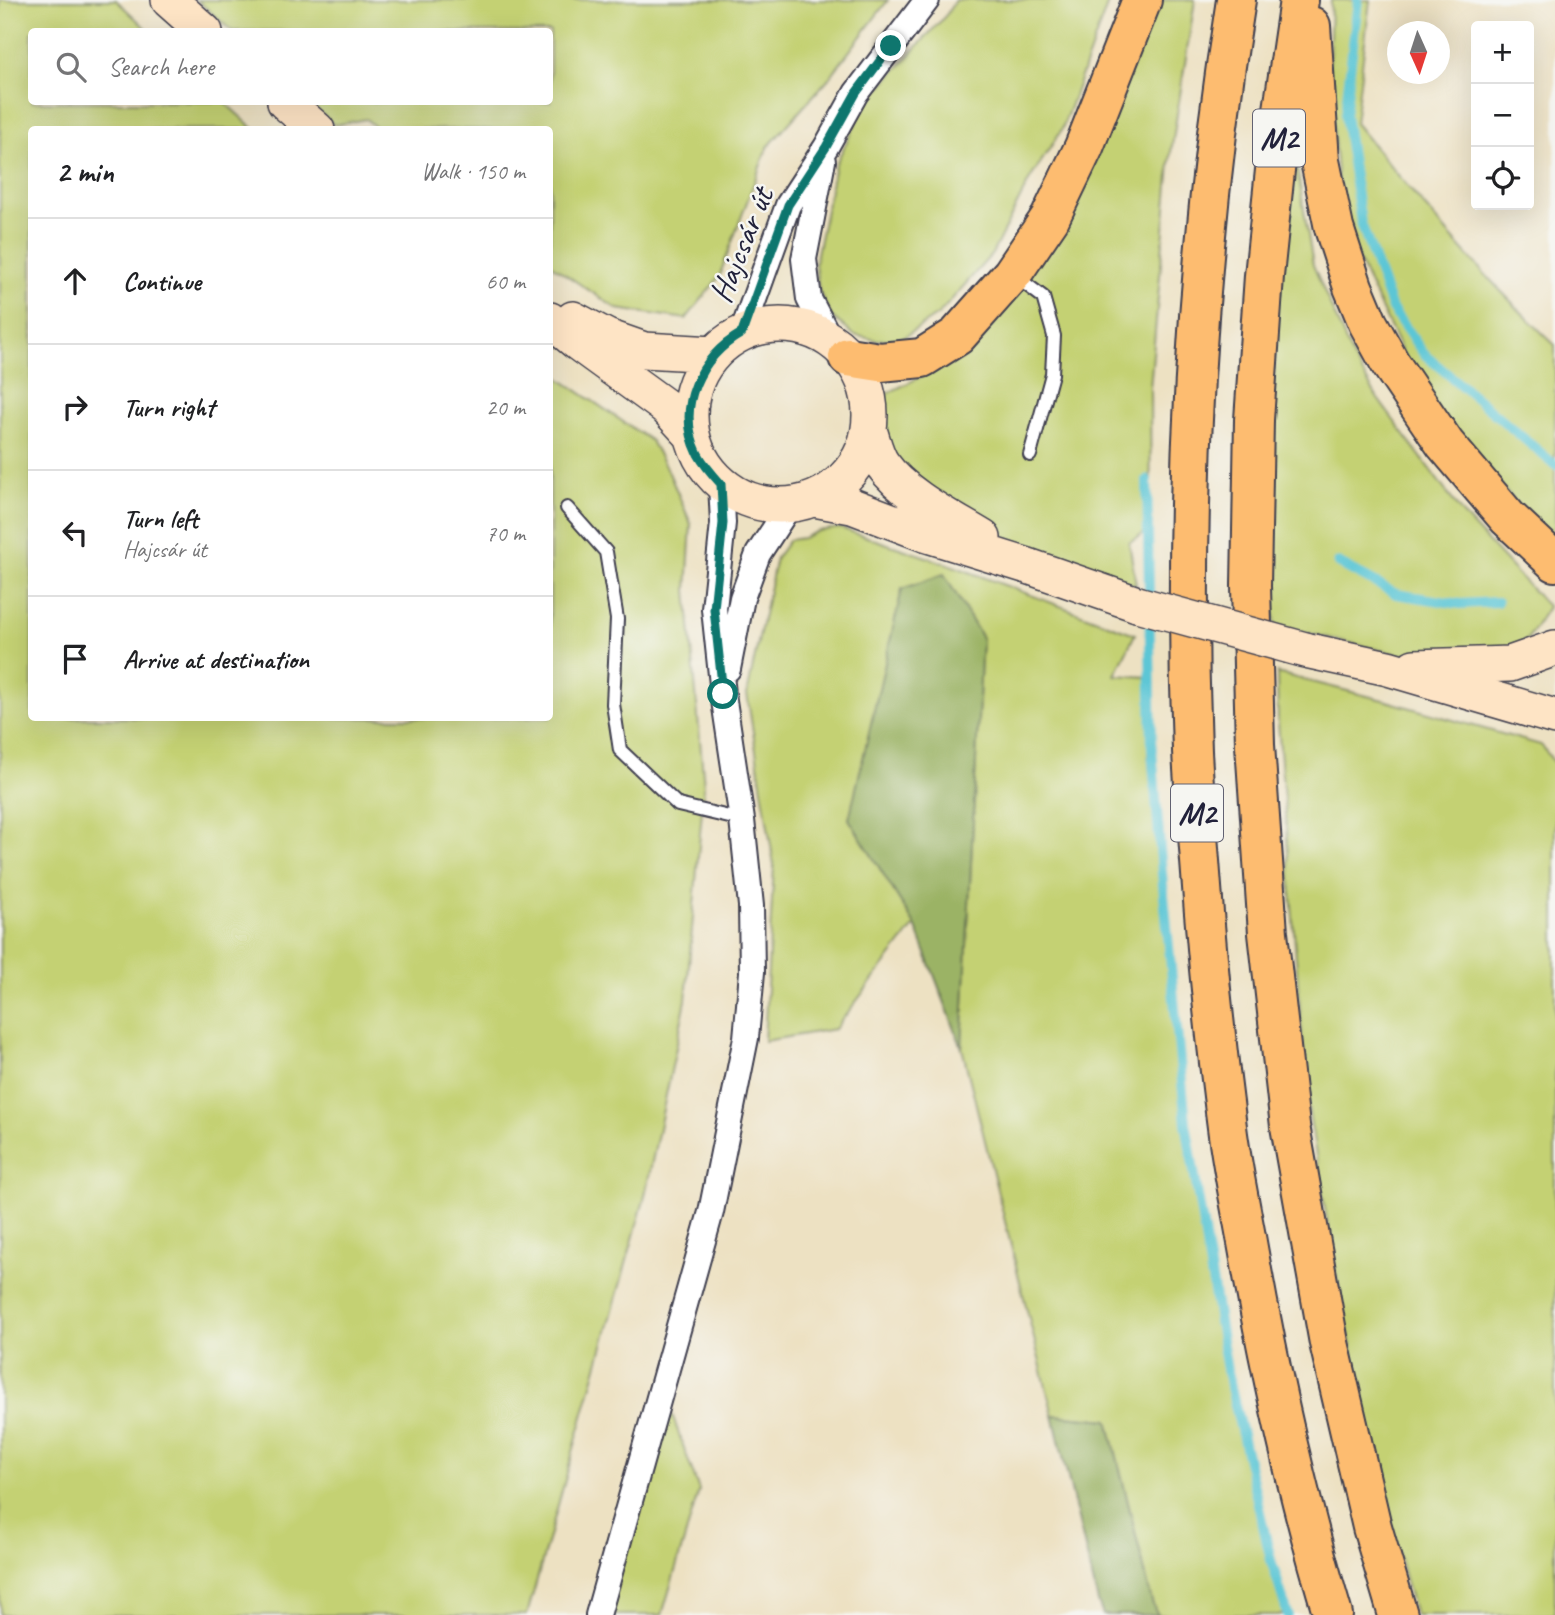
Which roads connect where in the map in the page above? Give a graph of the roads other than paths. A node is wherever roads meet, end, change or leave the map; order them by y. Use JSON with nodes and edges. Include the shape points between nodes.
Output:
{"nodes":[{"id":1,"x":169,"y":0,"type":"edge"},
{"id":2,"x":927,"y":0,"type":"edge"},
{"id":3,"x":1142,"y":0,"type":"edge"},
{"id":4,"x":1236,"y":0,"type":"edge"},
{"id":5,"x":1299,"y":0,"type":"edge"},
{"id":6,"x":1309,"y":0,"type":"edge"},
{"id":7,"x":200,"y":28,"type":"edge"},
{"id":8,"x":288,"y":105,"type":"edge"},
{"id":9,"x":312,"y":126,"type":"edge"},
{"id":10,"x":826,"y":147,"type":"junction"},
{"id":11,"x":1012,"y":274,"type":"junction"},
{"id":12,"x":553,"y":309,"type":"edge"},
{"id":13,"x":553,"y":322,"type":"edge"},
{"id":14,"x":742,"y":333,"type":"junction"},
{"id":15,"x":840,"y":349,"type":"junction"},
{"id":16,"x":714,"y":354,"type":"junction"},
{"id":17,"x":869,"y":430,"type":"junction"},
{"id":18,"x":691,"y":433,"type":"junction"},
{"id":19,"x":1030,"y":455,"type":"dead end"},
{"id":20,"x":721,"y":484,"type":"junction"},
{"id":21,"x":802,"y":502,"type":"junction"},
{"id":22,"x":567,"y":508,"type":"dead end"},
{"id":23,"x":1555,"y":562,"type":"edge"},
{"id":24,"x":1028,"y":566,"type":"junction"},
{"id":25,"x":1555,"y":648,"type":"edge"},
{"id":26,"x":1388,"y":668,"type":"junction"},
{"id":27,"x":723,"y":694,"type":"junction"},
{"id":28,"x":1555,"y":718,"type":"edge"},
{"id":29,"x":742,"y":820,"type":"junction"},
{"id":30,"x":598,"y":1615,"type":"edge"},
{"id":31,"x":1333,"y":1615,"type":"edge"},
{"id":32,"x":1398,"y":1615,"type":"edge"}],
"edges":[{"from":1,"to":7,"type":"street"},
{"from":2,"to":10,"type":"street","name":"Hajcsár út","via":[[856,93]]},
{"from":3,"to":11,"type":"highway","via":[[1084,147],[1050,218]]},
{"from":4,"to":31,"type":"highway","number":"M2","via":[[1200,284],[1189,585],[1192,753],[1206,944],[1227,1131],[1266,1349]]},
{"from":5,"to":32,"type":"highway","number":"M2","via":[[1277,151],[1254,420],[1251,586],[1255,745],[1268,933],[1290,1126],[1329,1343],[1372,1527]]},
{"from":6,"to":23,"type":"highway","via":[[1320,161],[1334,228],[1368,323],[1445,444],[1508,518]]},
{"from":8,"to":9,"type":"street"},
{"from":10,"to":14,"type":"street","name":"Hajcsár út","via":[[788,205]]},
{"from":10,"to":15,"type":"street","name":"Hajcsár út","via":[[804,259],[808,299]]},
{"from":11,"to":15,"type":"highway","via":[[957,336],[922,358],[880,362]]},
{"from":11,"to":19,"type":"lane","via":[[1043,297],[1054,336],[1052,374]]},
{"from":12,"to":16,"type":"street","via":[[644,350]]},
{"from":13,"to":18,"type":"street","via":[[666,407]]},
{"from":14,"to":15,"type":"street","via":[[772,326],[803,328]]},
{"from":14,"to":16,"type":"street"},
{"from":15,"to":17,"type":"street","via":[[863,379],[870,404]]},
{"from":16,"to":18,"type":"street","via":[[695,387]]},
{"from":17,"to":21,"type":"street","via":[[859,459],[840,483]]},
{"from":17,"to":24,"type":"street","via":[[881,464],[901,484]]},
{"from":18,"to":20,"type":"street","via":[[697,452]]},
{"from":20,"to":21,"type":"street","via":[[753,501]]},
{"from":20,"to":27,"type":"street","via":[[723,523],[714,609]]},
{"from":21,"to":24,"type":"street","via":[[852,506]]},
{"from":21,"to":27,"type":"street","via":[[758,554],[741,598]]},
{"from":22,"to":29,"type":"lane","via":[[606,552],[617,619],[613,704],[620,750],[678,805]]},
{"from":24,"to":26,"type":"street","bridge":true,"via":[[1137,604]]},
{"from":25,"to":26,"type":"street","via":[[1510,663]]},
{"from":26,"to":28,"type":"street"},
{"from":27,"to":29,"type":"street"},
{"from":29,"to":30,"type":"street","via":[[752,919],[746,1038],[711,1212]]}]}
